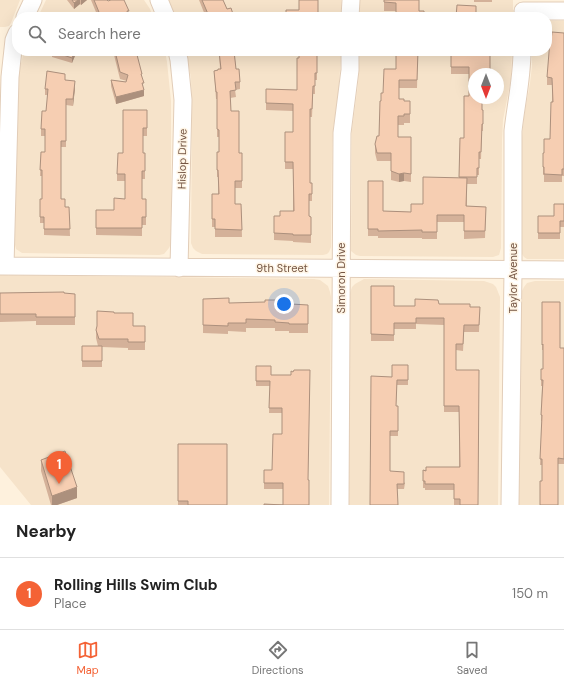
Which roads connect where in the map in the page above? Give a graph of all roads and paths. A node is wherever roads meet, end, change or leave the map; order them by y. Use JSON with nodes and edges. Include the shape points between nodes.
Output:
{"nodes":[{"id":1,"x":33,"y":0,"type":"edge"},
{"id":2,"x":159,"y":0,"type":"edge"},
{"id":3,"x":351,"y":0,"type":"edge"},
{"id":4,"x":523,"y":9,"type":"edge"},
{"id":5,"x":564,"y":11,"type":"edge"},
{"id":6,"x":27,"y":12,"type":"edge"},
{"id":7,"x":164,"y":12,"type":"edge"},
{"id":8,"x":350,"y":12,"type":"edge"},
{"id":9,"x":10,"y":37,"type":"edge"},
{"id":10,"x":178,"y":56,"type":"edge"},
{"id":11,"x":350,"y":56,"type":"edge"},
{"id":12,"x":522,"y":56,"type":"edge"},
{"id":13,"x":2,"y":266,"type":"edge"},
{"id":14,"x":179,"y":268,"type":"junction"},
{"id":15,"x":341,"y":269,"type":"junction"},
{"id":16,"x":513,"y":270,"type":"junction"},
{"id":17,"x":564,"y":270,"type":"edge"},
{"id":18,"x":340,"y":505,"type":"edge"},
{"id":19,"x":510,"y":505,"type":"edge"}],
"edges":[{"from":1,"to":6,"type":"street"},
{"from":2,"to":7,"type":"street"},
{"from":3,"to":8,"type":"street"},
{"from":4,"to":5,"type":"street"},
{"from":9,"to":13,"type":"street"},
{"from":10,"to":14,"type":"street","name":"Hislop Drive","via":[[183,100]]},
{"from":11,"to":15,"type":"street","name":"Simoron Drive","via":[[342,133]]},
{"from":12,"to":16,"type":"street","name":"Taylor Avenue","via":[[513,131]]},
{"from":13,"to":14,"type":"street","name":"9th Street"},
{"from":14,"to":15,"type":"street","name":"9th Street"},
{"from":15,"to":16,"type":"street","name":"9th Street"},
{"from":15,"to":18,"type":"street","name":"Simoron Drive"},
{"from":16,"to":17,"type":"street","name":"9th Street"},
{"from":16,"to":19,"type":"street","name":"Taylor Avenue"}]}
